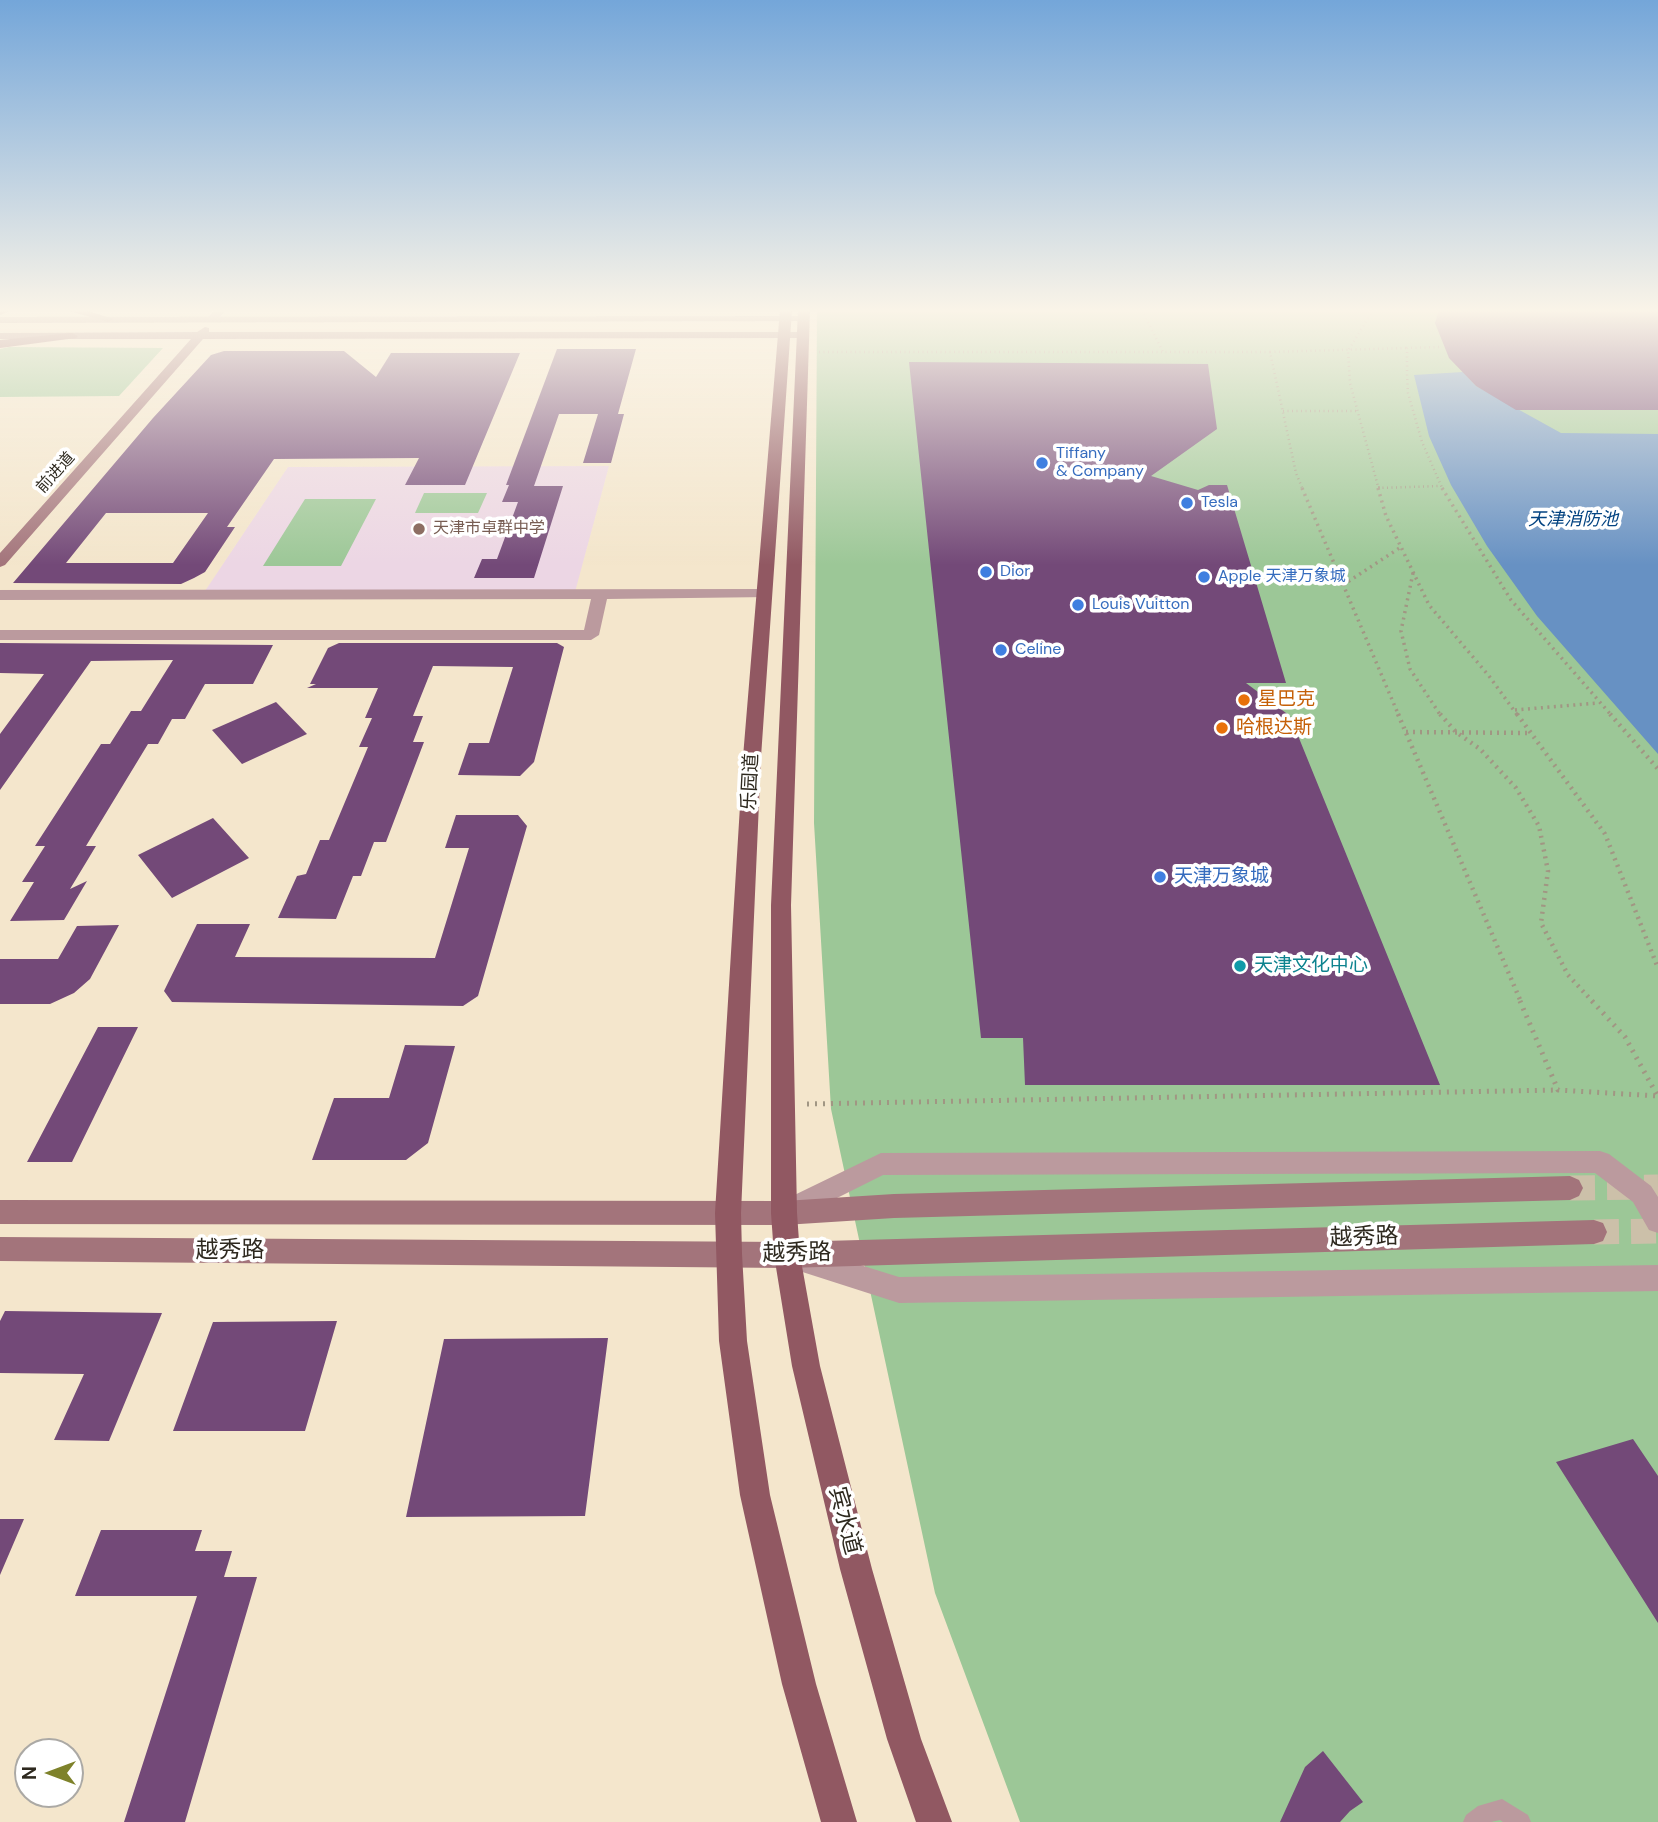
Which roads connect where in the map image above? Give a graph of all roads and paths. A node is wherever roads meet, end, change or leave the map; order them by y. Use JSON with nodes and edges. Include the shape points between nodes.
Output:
{"nodes":[{"id":1,"x":140,"y":395,"type":"edge"},
{"id":2,"x":144,"y":395,"type":"edge"},
{"id":3,"x":779,"y":395,"type":"edge"},
{"id":4,"x":800,"y":395,"type":"edge"},
{"id":5,"x":1279,"y":395,"type":"edge"},
{"id":6,"x":1353,"y":395,"type":"edge"},
{"id":7,"x":1409,"y":395,"type":"edge"},
{"id":8,"x":1283,"y":411,"type":"junction"},
{"id":9,"x":1357,"y":411,"type":"junction"},
{"id":10,"x":1441,"y":486,"type":"junction"},
{"id":11,"x":1378,"y":488,"type":"junction"},
{"id":12,"x":0,"y":547,"type":"edge"},
{"id":13,"x":1401,"y":547,"type":"junction"},
{"id":14,"x":0,"y":562,"type":"edge"},
{"id":15,"x":1413,"y":572,"type":"junction"},
{"id":16,"x":1343,"y":585,"type":"junction"},
{"id":17,"x":764,"y":594,"type":"junction"},
{"id":18,"x":792,"y":594,"type":"junction"},
{"id":19,"x":0,"y":595,"type":"edge"},
{"id":20,"x":600,"y":596,"type":"junction"},
{"id":21,"x":0,"y":635,"type":"edge"},
{"id":22,"x":1598,"y":703,"type":"junction"},
{"id":23,"x":1514,"y":710,"type":"junction"},
{"id":24,"x":1406,"y":732,"type":"junction"},
{"id":25,"x":1456,"y":732,"type":"junction"},
{"id":26,"x":1531,"y":733,"type":"junction"},
{"id":27,"x":1658,"y":769,"type":"edge"},
{"id":28,"x":1658,"y":968,"type":"edge"},
{"id":29,"x":1558,"y":1090,"type":"junction"},
{"id":30,"x":1658,"y":1096,"type":"edge"},
{"id":31,"x":784,"y":1104,"type":"junction"},
{"id":32,"x":1570,"y":1188,"type":"tunnel mouth"},
{"id":33,"x":0,"y":1212,"type":"edge"},
{"id":34,"x":728,"y":1213,"type":"junction"},
{"id":35,"x":784,"y":1213,"type":"junction"},
{"id":36,"x":1658,"y":1221,"type":"edge"},
{"id":37,"x":1594,"y":1232,"type":"tunnel mouth"},
{"id":38,"x":0,"y":1249,"type":"edge"},
{"id":39,"x":729,"y":1254,"type":"junction"},
{"id":40,"x":787,"y":1255,"type":"junction"},
{"id":41,"x":1658,"y":1278,"type":"edge"},
{"id":42,"x":839,"y":1822,"type":"edge"},
{"id":43,"x":934,"y":1822,"type":"edge"},
{"id":44,"x":1472,"y":1822,"type":"edge"},
{"id":45,"x":1521,"y":1822,"type":"edge"}],
"edges":[{"from":1,"to":12,"type":"street","name":"前进道"},
{"from":2,"to":14,"type":"street","name":"前进道"},
{"from":3,"to":17,"type":"main road","name":"乐园道"},
{"from":4,"to":18,"type":"main road","name":"乐园道"},
{"from":5,"to":8,"type":"path"},
{"from":6,"to":9,"type":"path"},
{"from":7,"to":10,"type":"path"},
{"from":8,"to":9,"type":"path"},
{"from":8,"to":16,"type":"path","via":[[1296,473]]},
{"from":9,"to":11,"type":"path"},
{"from":10,"to":11,"type":"path"},
{"from":10,"to":22,"type":"path","via":[[1511,600]]},
{"from":11,"to":13,"type":"path"},
{"from":13,"to":15,"type":"path"},
{"from":13,"to":16,"type":"path"},
{"from":15,"to":23,"type":"path","via":[[1429,605]]},
{"from":15,"to":25,"type":"path","via":[[1401,631],[1410,669]]},
{"from":16,"to":24,"type":"path"},
{"from":17,"to":18,"type":"main road"},
{"from":17,"to":20,"type":"street"},
{"from":17,"to":34,"type":"main road","name":"乐园道"},
{"from":18,"to":31,"type":"main road","name":"乐园道","via":[[781,905]]},
{"from":19,"to":20,"type":"street"},
{"from":20,"to":21,"type":"street","via":[[591,635]]},
{"from":22,"to":23,"type":"path"},
{"from":22,"to":27,"type":"path"},
{"from":23,"to":26,"type":"path"},
{"from":24,"to":25,"type":"path"},
{"from":24,"to":29,"type":"path"},
{"from":25,"to":26,"type":"path"},
{"from":25,"to":30,"type":"path","via":[[1480,749],[1516,789],[1539,826],[1548,871],[1541,923],[1568,975],[1625,1037]]},
{"from":26,"to":28,"type":"path","via":[[1605,834]]},
{"from":29,"to":30,"type":"path"},
{"from":29,"to":31,"type":"path"},
{"from":31,"to":35,"type":"main road","name":"乐园道"},
{"from":32,"to":35,"type":"street","name":"越秀路"},
{"from":33,"to":34,"type":"street","name":"越秀路"},
{"from":34,"to":35,"type":"street","name":"越秀路"},
{"from":34,"to":39,"type":"main road","name":"乐园道"},
{"from":35,"to":36,"type":"street","via":[[881,1164],[1600,1162],[1642,1194]]},
{"from":35,"to":40,"type":"main road","name":"宾水道"},
{"from":37,"to":40,"type":"street","name":"越秀路"},
{"from":38,"to":39,"type":"street","name":"越秀路"},
{"from":39,"to":40,"type":"street","name":"越秀路"},
{"from":39,"to":42,"type":"main road","via":[[733,1341],[755,1496],[799,1684]]},
{"from":40,"to":41,"type":"street","via":[[899,1290]]},
{"from":40,"to":43,"type":"main road","name":"宾水道","via":[[806,1366],[856,1569],[904,1739]]},
{"from":44,"to":45,"type":"lane","via":[[1502,1809]]}]}
